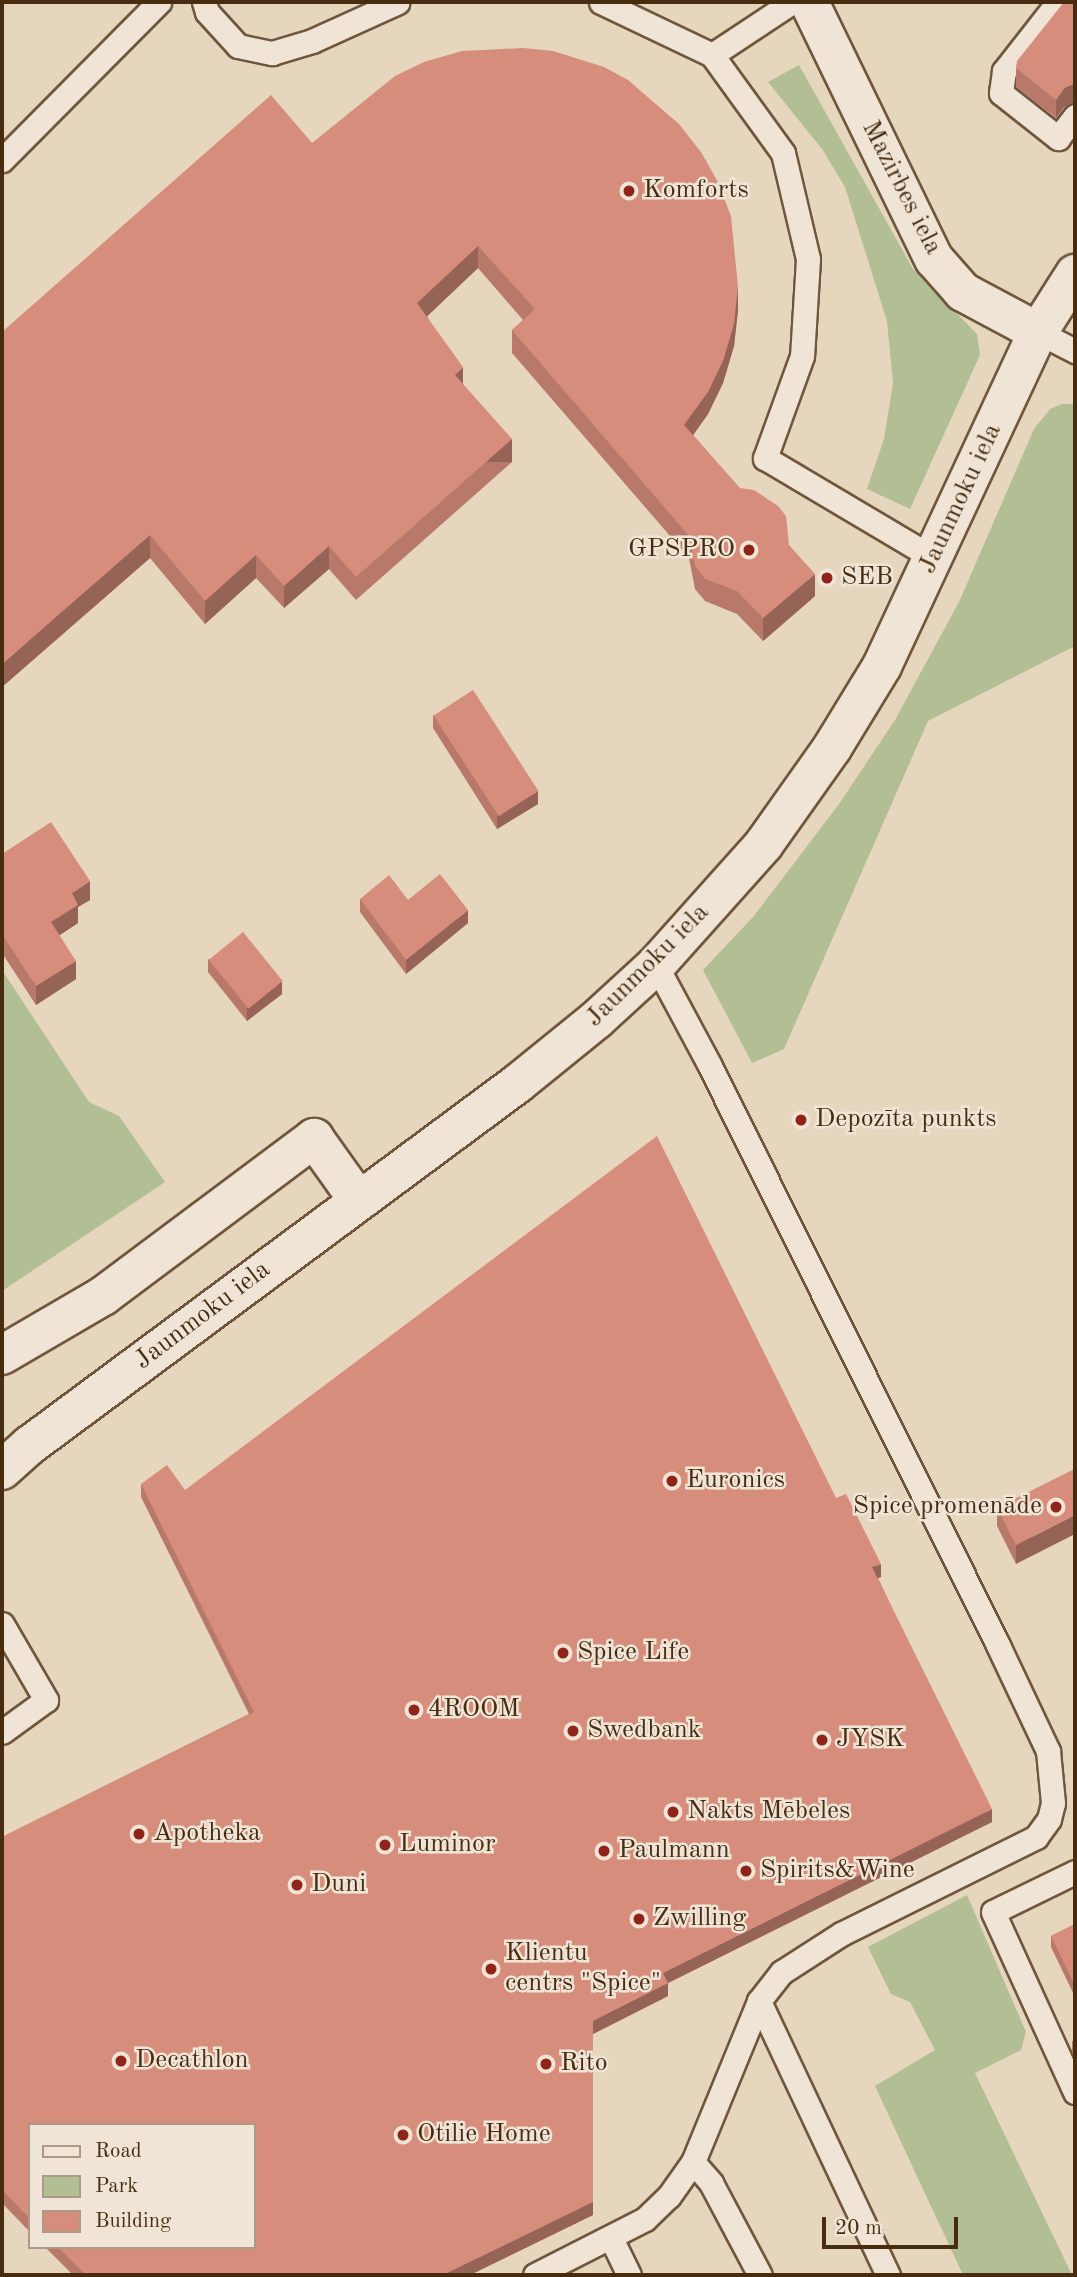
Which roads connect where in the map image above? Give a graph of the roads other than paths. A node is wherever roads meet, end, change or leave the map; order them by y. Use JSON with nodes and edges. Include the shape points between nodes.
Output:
{"nodes":[{"id":1,"x":159,"y":2,"type":"edge"},
{"id":2,"x":204,"y":2,"type":"edge"},
{"id":3,"x":398,"y":2,"type":"edge"},
{"id":4,"x":601,"y":2,"type":"edge"},
{"id":5,"x":792,"y":2,"type":"edge"},
{"id":6,"x":809,"y":2,"type":"edge"},
{"id":7,"x":1058,"y":2,"type":"edge"},
{"id":8,"x":712,"y":55,"type":"junction"},
{"id":9,"x":1075,"y":116,"type":"edge"},
{"id":10,"x":2,"y":160,"type":"edge"},
{"id":11,"x":1075,"y":274,"type":"edge"},
{"id":12,"x":1038,"y":332,"type":"junction"},
{"id":13,"x":1075,"y":351,"type":"edge"},
{"id":14,"x":935,"y":559,"type":"junction"},
{"id":15,"x":656,"y":965,"type":"junction"},
{"id":16,"x":359,"y":1201,"type":"junction"},
{"id":17,"x":2,"y":1355,"type":"edge"},
{"id":18,"x":2,"y":1470,"type":"edge"},
{"id":19,"x":2,"y":1624,"type":"edge"},
{"id":20,"x":2,"y":1732,"type":"edge"},
{"id":21,"x":1075,"y":1872,"type":"edge"},
{"id":22,"x":759,"y":2001,"type":"junction"},
{"id":23,"x":1075,"y":2092,"type":"edge"},
{"id":24,"x":693,"y":2162,"type":"junction"},
{"id":25,"x":611,"y":2238,"type":"junction"},
{"id":26,"x":535,"y":2275,"type":"edge"},
{"id":27,"x":629,"y":2275,"type":"edge"},
{"id":28,"x":760,"y":2275,"type":"edge"},
{"id":29,"x":888,"y":2275,"type":"edge"}],
"edges":[{"from":1,"to":10,"type":"lane"},
{"from":2,"to":3,"type":"lane","via":[[207,12],[238,46],[272,54]]},
{"from":4,"to":8,"type":"lane"},
{"from":5,"to":8,"type":"lane"},
{"from":6,"to":12,"type":"street","name":"Mazirbes iela","via":[[934,259],[963,292]]},
{"from":7,"to":9,"type":"lane","via":[[1004,71],[1001,93],[1058,138]]},
{"from":8,"to":14,"type":"lane","via":[[783,153],[808,258],[802,356],[765,458]]},
{"from":11,"to":12,"type":"street","name":"Jaunmoku iela"},
{"from":12,"to":13,"type":"lane"},
{"from":12,"to":14,"type":"street","name":"Jaunmoku iela"},
{"from":14,"to":15,"type":"street","name":"Jaunmoku iela","via":[[883,666],[832,748],[764,844]]},
{"from":15,"to":16,"type":"street","name":"Jaunmoku iela","via":[[517,1084]]},
{"from":15,"to":22,"type":"lane","via":[[897,1440],[1048,1751],[1053,1803],[1049,1819],[1035,1837],[841,1934],[782,1972]]},
{"from":16,"to":17,"type":"street","via":[[314,1138],[103,1296]]},
{"from":16,"to":18,"type":"street","name":"Jaunmoku iela"},
{"from":19,"to":20,"type":"lane","via":[[46,1700]]},
{"from":21,"to":23,"type":"lane","via":[[993,1912]]},
{"from":22,"to":24,"type":"lane"},
{"from":22,"to":29,"type":"lane"},
{"from":24,"to":25,"type":"lane","via":[[669,2196],[645,2219]]},
{"from":24,"to":28,"type":"lane","via":[[711,2183]]},
{"from":25,"to":26,"type":"lane"},
{"from":25,"to":27,"type":"lane"}]}
